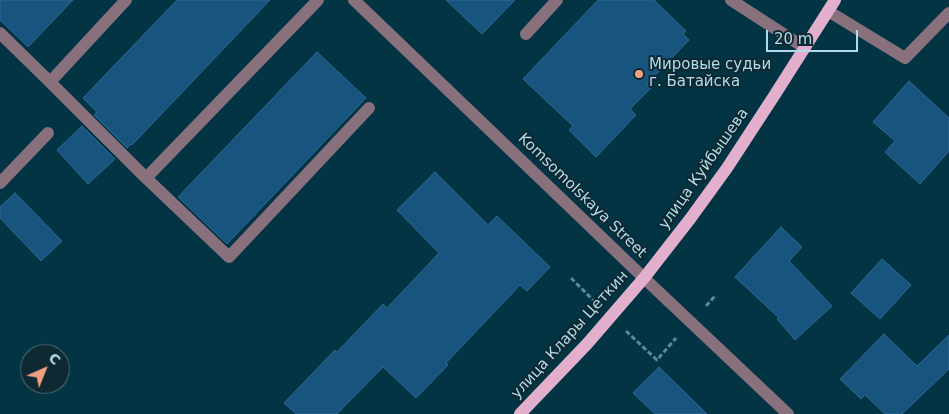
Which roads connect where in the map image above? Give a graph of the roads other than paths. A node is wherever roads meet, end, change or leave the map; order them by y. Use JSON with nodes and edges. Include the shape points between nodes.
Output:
{"nodes":[{"id":1,"x":126,"y":0,"type":"edge"},
{"id":2,"x":318,"y":0,"type":"edge"},
{"id":3,"x":354,"y":0,"type":"edge"},
{"id":4,"x":558,"y":0,"type":"edge"},
{"id":5,"x":731,"y":0,"type":"edge"},
{"id":6,"x":835,"y":0,"type":"edge"},
{"id":7,"x":828,"y":11,"type":"junction"},
{"id":8,"x":949,"y":13,"type":"edge"},
{"id":9,"x":0,"y":33,"type":"edge"},
{"id":10,"x":526,"y":34,"type":"dead end"},
{"id":11,"x":805,"y":48,"type":"junction"},
{"id":12,"x":50,"y":82,"type":"junction"},
{"id":13,"x":369,"y":108,"type":"dead end"},
{"id":14,"x":48,"y":133,"type":"dead end"},
{"id":15,"x":146,"y":178,"type":"junction"},
{"id":16,"x":0,"y":183,"type":"edge"},
{"id":17,"x":644,"y":278,"type":"junction"},
{"id":18,"x":520,"y":414,"type":"edge"},
{"id":19,"x":788,"y":414,"type":"edge"}],
"edges":[{"from":1,"to":12,"type":"street"},
{"from":2,"to":15,"type":"street"},
{"from":3,"to":17,"type":"street","name":"Komsomolskaya Street"},
{"from":4,"to":10,"type":"street"},
{"from":5,"to":11,"type":"street"},
{"from":6,"to":7,"type":"main road","name":"улица Куйбышева"},
{"from":7,"to":8,"type":"street","via":[[904,58]]},
{"from":7,"to":11,"type":"main road","name":"улица Куйбышева"},
{"from":9,"to":12,"type":"street"},
{"from":11,"to":17,"type":"main road","name":"улица Куйбышева","via":[[727,168]]},
{"from":12,"to":15,"type":"street"},
{"from":13,"to":15,"type":"street","via":[[229,257]]},
{"from":14,"to":16,"type":"street"},
{"from":17,"to":18,"type":"main road","name":"улица Клары Цеткин"},
{"from":17,"to":19,"type":"street","name":"Komsomolskaya Street"}]}
